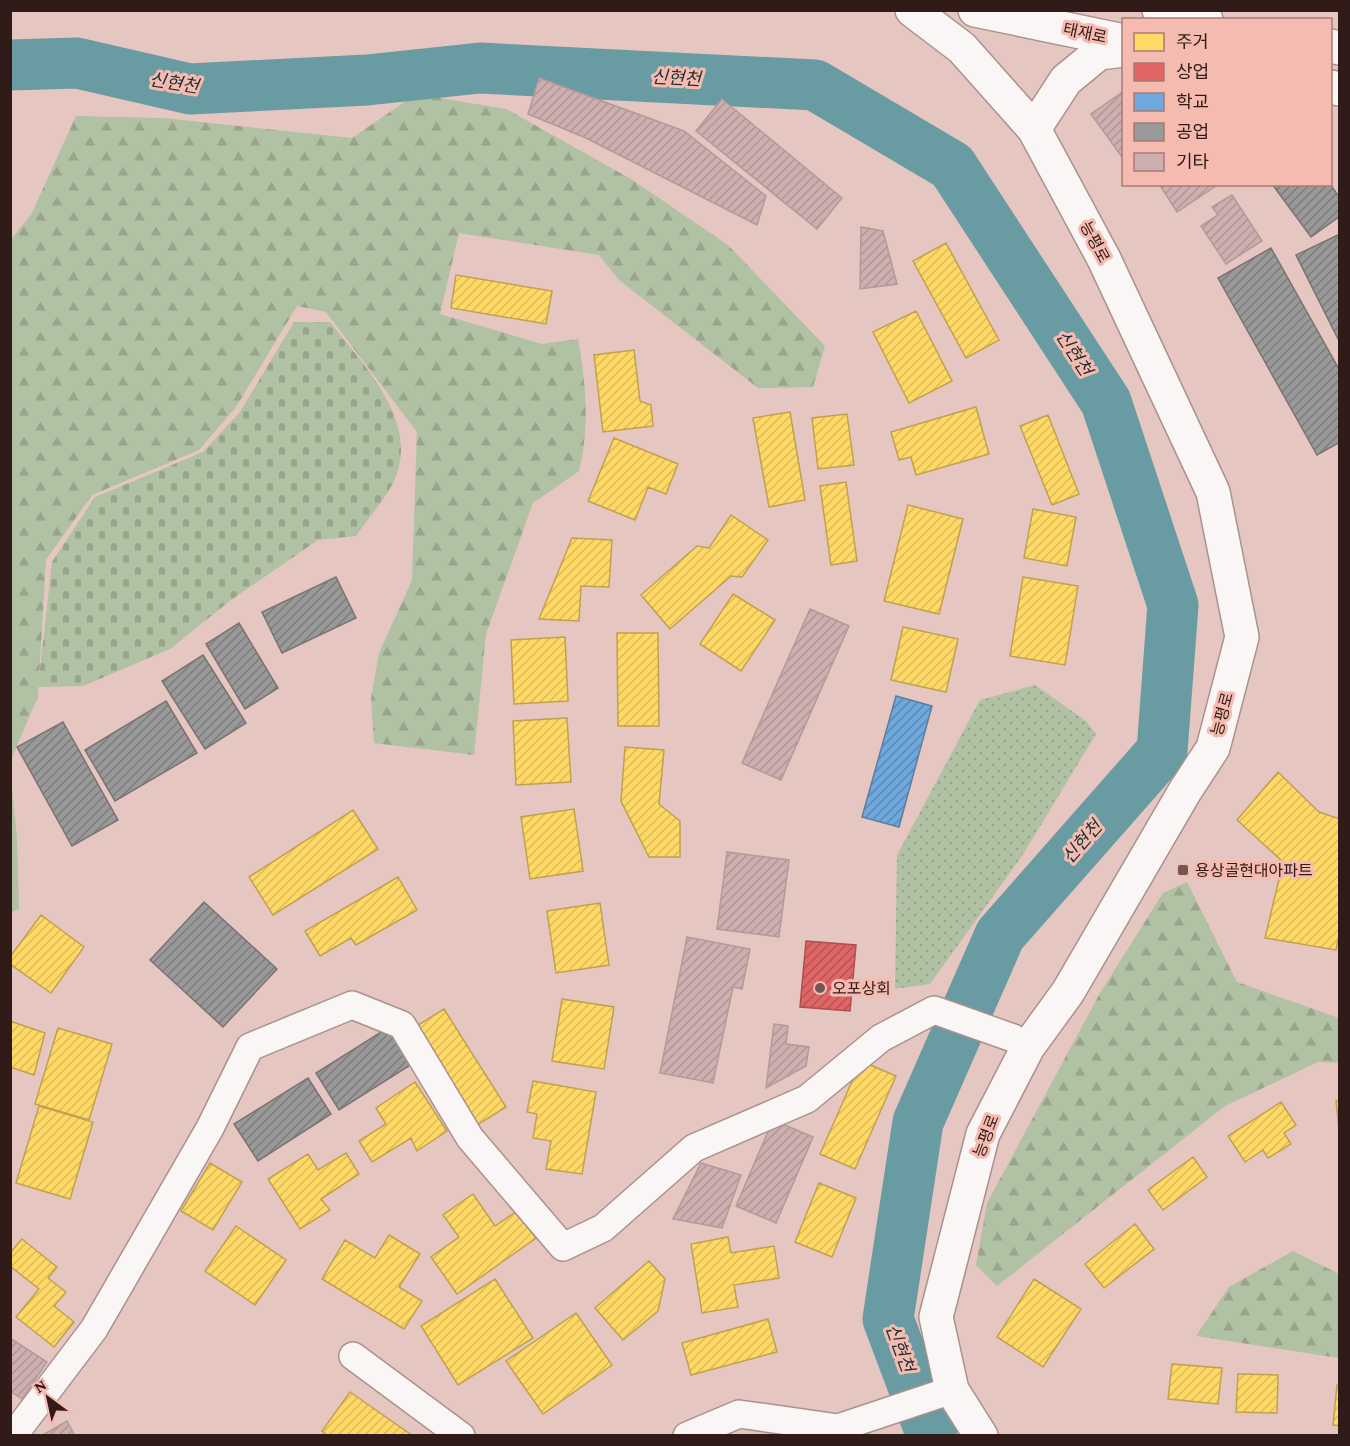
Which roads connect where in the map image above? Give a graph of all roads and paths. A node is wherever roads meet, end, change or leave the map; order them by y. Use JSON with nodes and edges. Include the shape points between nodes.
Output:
{"nodes":[{"id":1,"x":912,"y":10,"type":"edge"},
{"id":2,"x":975,"y":10,"type":"edge"},
{"id":3,"x":1159,"y":10,"type":"edge"},
{"id":4,"x":1197,"y":18,"type":"edge"},
{"id":5,"x":1122,"y":41,"type":"edge"},
{"id":6,"x":1122,"y":51,"type":"edge"},
{"id":7,"x":1034,"y":129,"type":"junction"},
{"id":8,"x":1020,"y":1042,"type":"junction"},
{"id":9,"x":353,"y":1356,"type":"dead end"},
{"id":10,"x":951,"y":1391,"type":"junction"},
{"id":11,"x":13,"y":1436,"type":"edge"},
{"id":12,"x":461,"y":1436,"type":"edge"},
{"id":13,"x":687,"y":1436,"type":"edge"},
{"id":14,"x":981,"y":1436,"type":"edge"}],
"edges":[{"from":1,"to":7,"type":"main road","name":"능평로","via":[[962,48]]},
{"from":2,"to":5,"type":"main road","name":"태재로"},
{"from":3,"to":4,"type":"main road"},
{"from":6,"to":7,"type":"main road","via":[[1099,53],[1065,80]]},
{"from":7,"to":8,"type":"main road","name":"능평로","via":[[1104,259],[1213,492],[1242,637],[1213,748],[1068,992]]},
{"from":8,"to":10,"type":"main road","name":"능평로","via":[[983,1134],[936,1317]]},
{"from":8,"to":11,"type":"street","via":[[934,1010],[881,1038],[807,1099],[694,1148],[603,1228],[563,1247],[470,1137],[402,1025],[352,1005],[250,1047],[210,1128],[94,1329]]},
{"from":9,"to":12,"type":"street"},
{"from":10,"to":13,"type":"street","via":[[838,1428],[739,1414]]},
{"from":10,"to":14,"type":"main road","name":"능평로"}]}
